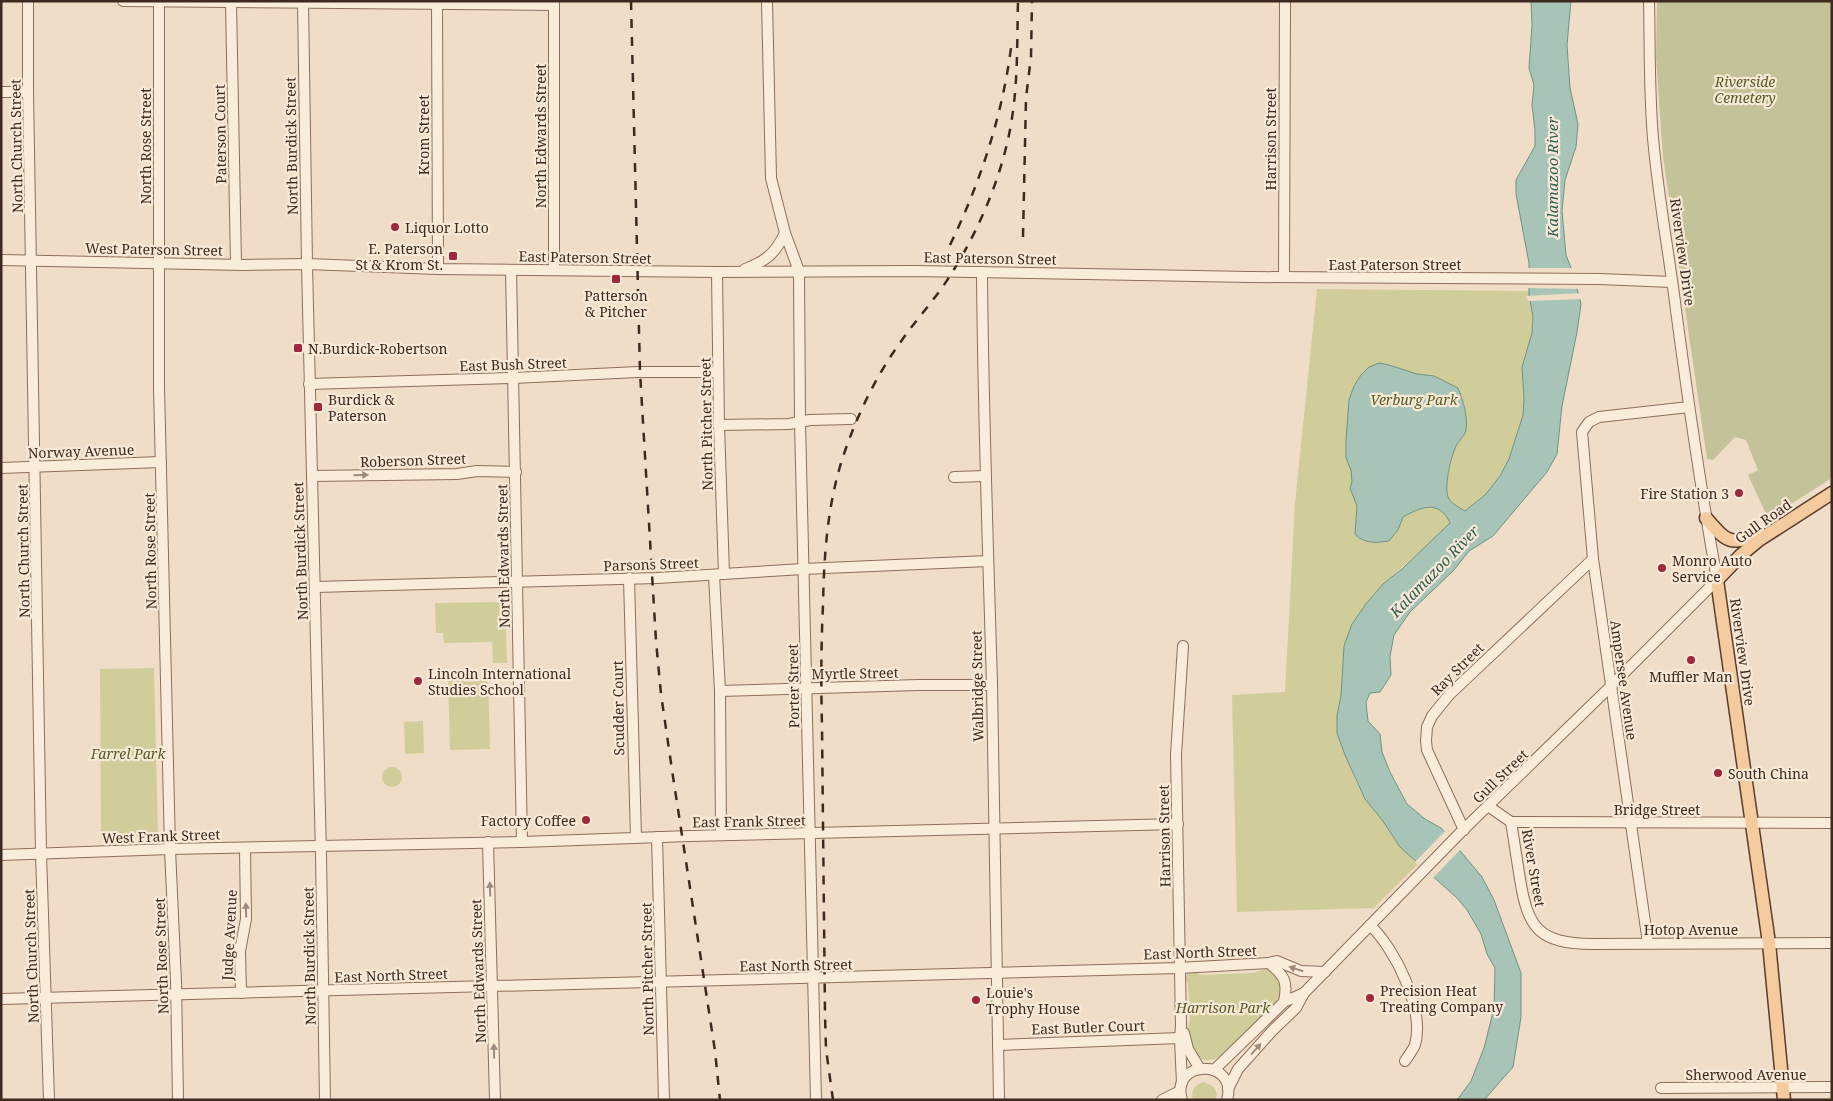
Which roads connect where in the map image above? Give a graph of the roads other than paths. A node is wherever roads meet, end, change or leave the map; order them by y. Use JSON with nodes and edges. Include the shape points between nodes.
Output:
{"nodes":[{"id":1,"x":28,"y":1,"type":"edge"},
{"id":2,"x":123,"y":1,"type":"edge"},
{"id":3,"x":766,"y":1,"type":"edge"},
{"id":4,"x":1285,"y":1,"type":"edge"},
{"id":5,"x":1649,"y":1,"type":"edge"},
{"id":6,"x":158,"y":2,"type":"edge"},
{"id":7,"x":303,"y":2,"type":"edge"},
{"id":8,"x":231,"y":3,"type":"junction"},
{"id":9,"x":437,"y":3,"type":"edge"},
{"id":10,"x":554,"y":3,"type":"edge"},
{"id":11,"x":1,"y":92,"type":"edge"},
{"id":12,"x":28,"y":92,"type":"junction"},
{"id":13,"x":785,"y":233,"type":"junction"},
{"id":14,"x":1,"y":260,"type":"edge"},
{"id":15,"x":31,"y":261,"type":"junction"},
{"id":16,"x":158,"y":263,"type":"junction"},
{"id":17,"x":236,"y":264,"type":"junction"},
{"id":18,"x":307,"y":264,"type":"junction"},
{"id":19,"x":438,"y":269,"type":"junction"},
{"id":20,"x":511,"y":270,"type":"junction"},
{"id":21,"x":554,"y":270,"type":"junction"},
{"id":22,"x":799,"y":271,"type":"junction"},
{"id":23,"x":717,"y":272,"type":"junction"},
{"id":24,"x":738,"y":272,"type":"junction"},
{"id":25,"x":982,"y":272,"type":"junction"},
{"id":26,"x":1284,"y":277,"type":"junction"},
{"id":27,"x":1672,"y":282,"type":"junction"},
{"id":28,"x":718,"y":372,"type":"junction"},
{"id":29,"x":513,"y":378,"type":"junction"},
{"id":30,"x":310,"y":384,"type":"junction"},
{"id":31,"x":1689,"y":406,"type":"junction"},
{"id":32,"x":851,"y":419,"type":"dead end"},
{"id":33,"x":800,"y":422,"type":"junction"},
{"id":34,"x":719,"y":425,"type":"junction"},
{"id":35,"x":161,"y":462,"type":"junction"},
{"id":36,"x":35,"y":466,"type":"junction"},
{"id":37,"x":1,"y":468,"type":"edge"},
{"id":38,"x":516,"y":472,"type":"junction"},
{"id":39,"x":312,"y":476,"type":"junction"},
{"id":40,"x":986,"y":476,"type":"junction"},
{"id":41,"x":954,"y":477,"type":"dead end"},
{"id":42,"x":1832,"y":493,"type":"edge"},
{"id":43,"x":1706,"y":518,"type":"junction"},
{"id":44,"x":1779,"y":527,"type":"junction"},
{"id":45,"x":1593,"y":559,"type":"junction"},
{"id":46,"x":988,"y":561,"type":"junction"},
{"id":47,"x":803,"y":569,"type":"junction"},
{"id":48,"x":719,"y":574,"type":"junction"},
{"id":49,"x":628,"y":578,"type":"junction"},
{"id":50,"x":1717,"y":580,"type":"junction"},
{"id":51,"x":517,"y":583,"type":"junction"},
{"id":52,"x":315,"y":587,"type":"junction"},
{"id":53,"x":1183,"y":646,"type":"dead end"},
{"id":54,"x":992,"y":685,"type":"junction"},
{"id":55,"x":1611,"y":686,"type":"junction"},
{"id":56,"x":806,"y":688,"type":"junction"},
{"id":57,"x":720,"y":691,"type":"junction"},
{"id":58,"x":1488,"y":806,"type":"junction"},
{"id":59,"x":1511,"y":822,"type":"junction"},
{"id":60,"x":1832,"y":822,"type":"edge"},
{"id":61,"x":1631,"y":823,"type":"junction"},
{"id":62,"x":1752,"y":823,"type":"junction"},
{"id":63,"x":1178,"y":824,"type":"junction"},
{"id":64,"x":994,"y":829,"type":"junction"},
{"id":65,"x":1463,"y":831,"type":"junction"},
{"id":66,"x":810,"y":834,"type":"junction"},
{"id":67,"x":721,"y":835,"type":"junction"},
{"id":68,"x":657,"y":837,"type":"junction"},
{"id":69,"x":636,"y":838,"type":"junction"},
{"id":70,"x":488,"y":842,"type":"junction"},
{"id":71,"x":522,"y":842,"type":"junction"},
{"id":72,"x":321,"y":846,"type":"junction"},
{"id":73,"x":245,"y":848,"type":"junction"},
{"id":74,"x":170,"y":849,"type":"junction"},
{"id":75,"x":41,"y":853,"type":"junction"},
{"id":76,"x":1,"y":855,"type":"edge"},
{"id":77,"x":1370,"y":925,"type":"junction"},
{"id":78,"x":1551,"y":938,"type":"joint"},
{"id":79,"x":1648,"y":943,"type":"junction"},
{"id":80,"x":1770,"y":943,"type":"junction"},
{"id":81,"x":1832,"y":943,"type":"edge"},
{"id":82,"x":1269,"y":963,"type":"junction"},
{"id":83,"x":1179,"y":968,"type":"junction"},
{"id":84,"x":1324,"y":972,"type":"junction"},
{"id":85,"x":995,"y":973,"type":"junction"},
{"id":86,"x":813,"y":978,"type":"junction"},
{"id":87,"x":661,"y":982,"type":"junction"},
{"id":88,"x":492,"y":986,"type":"junction"},
{"id":89,"x":324,"y":990,"type":"junction"},
{"id":90,"x":241,"y":993,"type":"junction"},
{"id":91,"x":1304,"y":993,"type":"junction"},
{"id":92,"x":177,"y":994,"type":"junction"},
{"id":93,"x":46,"y":998,"type":"junction"},
{"id":94,"x":1,"y":1000,"type":"edge"},
{"id":95,"x":1284,"y":1002,"type":"junction"},
{"id":96,"x":1181,"y":1025,"type":"junction"},
{"id":97,"x":1180,"y":1038,"type":"junction"},
{"id":98,"x":998,"y":1045,"type":"junction"},
{"id":99,"x":1405,"y":1061,"type":"dead end"},
{"id":100,"x":1200,"y":1069,"type":"junction"},
{"id":101,"x":1214,"y":1070,"type":"junction"},
{"id":102,"x":1832,"y":1087,"type":"edge"},
{"id":103,"x":1661,"y":1088,"type":"dead end"},
{"id":104,"x":1228,"y":1089,"type":"junction"},
{"id":105,"x":1181,"y":1091,"type":"edge"},
{"id":106,"x":1784,"y":1094,"type":"edge"},
{"id":107,"x":49,"y":1100,"type":"edge"},
{"id":108,"x":178,"y":1100,"type":"edge"},
{"id":109,"x":325,"y":1100,"type":"edge"},
{"id":110,"x":495,"y":1100,"type":"edge"},
{"id":111,"x":664,"y":1100,"type":"edge"},
{"id":112,"x":816,"y":1100,"type":"edge"},
{"id":113,"x":999,"y":1100,"type":"edge"},
{"id":114,"x":1162,"y":1100,"type":"edge"},
{"id":115,"x":1227,"y":1100,"type":"edge"}],
"edges":[{"from":1,"to":12,"type":"street","name":"North Church Street"},
{"from":2,"to":6,"type":"street"},
{"from":3,"to":13,"type":"street","via":[[771,178]]},
{"from":4,"to":26,"type":"street","name":"Harrison Street"},
{"from":5,"to":27,"type":"street","name":"Riverview Drive","via":[[1653,138]]},
{"from":6,"to":8,"type":"street"},
{"from":6,"to":16,"type":"street","name":"North Rose Street"},
{"from":7,"to":8,"type":"street"},
{"from":7,"to":9,"type":"street"},
{"from":7,"to":18,"type":"street","name":"North Burdick Street"},
{"from":8,"to":17,"type":"street","name":"Paterson Court"},
{"from":9,"to":10,"type":"street"},
{"from":9,"to":19,"type":"street","name":"Krom Street"},
{"from":10,"to":21,"type":"street","name":"North Edwards Street"},
{"from":11,"to":12,"type":"street"},
{"from":12,"to":15,"type":"street","name":"North Church Street"},
{"from":13,"to":22,"type":"street"},
{"from":13,"to":24,"type":"street","via":[[778,248],[763,262]]},
{"from":14,"to":15,"type":"street","name":"West Paterson Street"},
{"from":15,"to":16,"type":"street","name":"West Paterson Street"},
{"from":15,"to":36,"type":"street","name":"North Church Street"},
{"from":16,"to":17,"type":"street","name":"West Paterson Street"},
{"from":16,"to":35,"type":"street","name":"North Rose Street"},
{"from":17,"to":18,"type":"street","name":"West Paterson Street"},
{"from":18,"to":19,"type":"street","name":"East Paterson Street"},
{"from":18,"to":30,"type":"street","name":"North Burdick Street"},
{"from":19,"to":20,"type":"street","name":"East Paterson Street"},
{"from":20,"to":21,"type":"street","name":"East Paterson Street"},
{"from":20,"to":29,"type":"street","name":"North Edwards Street"},
{"from":21,"to":23,"type":"street","name":"East Paterson Street"},
{"from":22,"to":24,"type":"street","name":"East Paterson Street"},
{"from":22,"to":25,"type":"street","name":"East Paterson Street"},
{"from":22,"to":33,"type":"street","name":"Porter Street"},
{"from":23,"to":24,"type":"street","name":"East Paterson Street"},
{"from":23,"to":28,"type":"street","name":"North Pitcher Street"},
{"from":25,"to":26,"type":"street","name":"East Paterson Street"},
{"from":25,"to":40,"type":"street","name":"Walbridge Street"},
{"from":26,"to":27,"type":"street","name":"East Paterson Street"},
{"from":27,"to":31,"type":"street","name":"Riverview Drive"},
{"from":28,"to":29,"type":"street","name":"East Bush Street"},
{"from":28,"to":34,"type":"street","name":"North Pitcher Street"},
{"from":29,"to":30,"type":"street","name":"East Bush Street"},
{"from":29,"to":38,"type":"street","name":"North Edwards Street"},
{"from":30,"to":39,"type":"street","name":"North Burdick Street"},
{"from":31,"to":43,"type":"street","name":"Riverview Drive"},
{"from":31,"to":45,"type":"street","name":"Ampersee Avenue","via":[[1593,419],[1582,432]]},
{"from":32,"to":33,"type":"street"},
{"from":33,"to":34,"type":"street"},
{"from":33,"to":47,"type":"street","name":"Porter Street"},
{"from":34,"to":48,"type":"street","name":"North Pitcher Street"},
{"from":35,"to":36,"type":"street","name":"Norway Avenue"},
{"from":35,"to":74,"type":"street","name":"North Rose Street"},
{"from":36,"to":37,"type":"street","name":"Norway Avenue"},
{"from":36,"to":75,"type":"street","name":"North Church Street"},
{"from":39,"to":38,"type":"street","name":"Roberson Street","one_way":true},
{"from":38,"to":51,"type":"street","name":"North Edwards Street"},
{"from":39,"to":52,"type":"street","name":"North Burdick Street"},
{"from":40,"to":41,"type":"street"},
{"from":40,"to":46,"type":"street","name":"Walbridge Street"},
{"from":42,"to":44,"type":"main road","name":"Gull Road"},
{"from":43,"to":44,"type":"main road","via":[[1724,538],[1734,541]]},
{"from":43,"to":50,"type":"street","name":"Riverview Drive"},
{"from":44,"to":50,"type":"main road","name":"Gull Road","via":[[1741,555]]},
{"from":45,"to":55,"type":"street","name":"Ampersee Avenue"},
{"from":45,"to":65,"type":"street","name":"Ray Street","via":[[1448,695],[1432,716],[1426,732],[1427,750]]},
{"from":46,"to":47,"type":"street","name":"Parsons Street"},
{"from":46,"to":54,"type":"street","name":"Walbridge Street"},
{"from":47,"to":48,"type":"street","name":"Parsons Street"},
{"from":47,"to":56,"type":"street","name":"Porter Street"},
{"from":48,"to":49,"type":"street","name":"Parsons Street"},
{"from":48,"to":57,"type":"street","name":"North Pitcher Street"},
{"from":49,"to":51,"type":"street","name":"Parsons Street"},
{"from":49,"to":69,"type":"street","name":"Scudder Court"},
{"from":50,"to":55,"type":"street","name":"Gull Street"},
{"from":50,"to":62,"type":"main road","name":"Riverview Drive"},
{"from":51,"to":52,"type":"street","name":"Parsons Street"},
{"from":51,"to":71,"type":"street","name":"North Edwards Street"},
{"from":52,"to":72,"type":"street","name":"North Burdick Street"},
{"from":53,"to":63,"type":"street","name":"Harrison Street","via":[[1176,755]]},
{"from":54,"to":56,"type":"street","name":"Myrtle Street"},
{"from":54,"to":64,"type":"street","name":"Walbridge Street"},
{"from":55,"to":58,"type":"street","name":"Gull Street"},
{"from":55,"to":61,"type":"street","name":"Ampersee Avenue"},
{"from":56,"to":57,"type":"street","name":"Myrtle Street"},
{"from":56,"to":66,"type":"street","name":"Porter Street"},
{"from":57,"to":67,"type":"street","name":"North Pitcher Street"},
{"from":58,"to":59,"type":"street"},
{"from":58,"to":65,"type":"street","name":"Gull Street"},
{"from":59,"to":61,"type":"street","name":"Bridge Street"},
{"from":59,"to":78,"type":"street","name":"River Street","via":[[1526,910],[1534,925]]},
{"from":60,"to":62,"type":"street","name":"Bridge Street"},
{"from":61,"to":62,"type":"street","name":"Bridge Street"},
{"from":61,"to":79,"type":"street","name":"Ampersee Avenue"},
{"from":62,"to":80,"type":"main road","name":"Riverview Drive"},
{"from":63,"to":64,"type":"street","name":"East Frank Street"},
{"from":63,"to":83,"type":"street","name":"Harrison Street"},
{"from":64,"to":66,"type":"street","name":"East Frank Street"},
{"from":64,"to":85,"type":"street","name":"Walbridge Street"},
{"from":65,"to":77,"type":"street","name":"Gull Street"},
{"from":66,"to":67,"type":"street","name":"East Frank Street"},
{"from":66,"to":86,"type":"street","name":"Porter Street"},
{"from":67,"to":68,"type":"street","name":"East Frank Street"},
{"from":68,"to":69,"type":"street","name":"East Frank Street"},
{"from":68,"to":87,"type":"street","name":"North Pitcher Street"},
{"from":69,"to":71,"type":"street","name":"East Frank Street"},
{"from":70,"to":71,"type":"street","name":"East Frank Street"},
{"from":70,"to":72,"type":"street","name":"East Frank Street"},
{"from":88,"to":70,"type":"street","name":"North Edwards Street","one_way":true},
{"from":72,"to":73,"type":"street","name":"West Frank Street"},
{"from":72,"to":89,"type":"street","name":"North Burdick Street"},
{"from":73,"to":74,"type":"street","name":"West Frank Street"},
{"from":90,"to":73,"type":"street","name":"Judge Avenue","one_way":true,"via":[[240,951],[246,919]]},
{"from":74,"to":75,"type":"street","name":"West Frank Street"},
{"from":74,"to":92,"type":"street","name":"North Rose Street"},
{"from":75,"to":76,"type":"street","name":"West Frank Street"},
{"from":75,"to":93,"type":"street","name":"North Church Street"},
{"from":77,"to":84,"type":"street","name":"Gull Street"},
{"from":77,"to":99,"type":"street","via":[[1377,931],[1409,987],[1416,1032],[1414,1046]]},
{"from":78,"to":79,"type":"street","name":"Hotop Avenue","via":[[1580,944]]},
{"from":79,"to":80,"type":"street","name":"Hotop Avenue"},
{"from":80,"to":81,"type":"street","name":"Hotop Avenue"},
{"from":80,"to":106,"type":"main road","name":"Riverview Drive"},
{"from":82,"to":83,"type":"street","name":"East North Street"},
{"from":84,"to":82,"type":"street","name":"East North Street","one_way":true,"via":[[1301,972],[1277,961]]},
{"from":82,"to":95,"type":"street","name":"East North Street","via":[[1283,977]]},
{"from":83,"to":85,"type":"street","name":"East North Street"},
{"from":83,"to":96,"type":"street","name":"Harrison Street"},
{"from":84,"to":91,"type":"street","name":"Gull Street"},
{"from":85,"to":86,"type":"street","name":"East North Street"},
{"from":85,"to":98,"type":"street","name":"Walbridge Street"},
{"from":86,"to":87,"type":"street","name":"East North Street"},
{"from":86,"to":112,"type":"street","name":"Porter Street"},
{"from":87,"to":88,"type":"street","name":"East North Street"},
{"from":87,"to":111,"type":"street","name":"North Pitcher Street"},
{"from":88,"to":89,"type":"street","name":"East North Street"},
{"from":110,"to":88,"type":"street","name":"North Edwards Street","one_way":true},
{"from":89,"to":90,"type":"street","name":"East North Street"},
{"from":89,"to":109,"type":"street","name":"North Burdick Street"},
{"from":90,"to":92,"type":"street","name":"East North Street"},
{"from":91,"to":95,"type":"street","name":"Gull Street"},
{"from":104,"to":91,"type":"street","name":"Gull Street","one_way":true,"via":[[1238,1069],[1296,1008]]},
{"from":92,"to":93,"type":"street","name":"East North Street"},
{"from":92,"to":108,"type":"street","name":"North Rose Street"},
{"from":93,"to":94,"type":"street","name":"East North Street"},
{"from":93,"to":107,"type":"street","name":"North Church Street"},
{"from":95,"to":101,"type":"street","name":"Gull Street"},
{"from":96,"to":97,"type":"street","name":"Harrison Street"},
{"from":96,"to":100,"type":"street","name":"Harrison Street","via":[[1188,1049]]},
{"from":97,"to":98,"type":"street","name":"East Butler Court"},
{"from":97,"to":105,"type":"street","name":"Harrison Street"},
{"from":98,"to":113,"type":"street","name":"Walbridge Street"},
{"from":100,"to":101,"type":"street"},
{"from":100,"to":105,"type":"street","via":[[1192,1071]]},
{"from":101,"to":104,"type":"street","via":[[1221,1074]]},
{"from":102,"to":106,"type":"street","name":"Sherwood Avenue"},
{"from":103,"to":106,"type":"street","name":"Sherwood Avenue"},
{"from":104,"to":115,"type":"street"},
{"from":105,"to":114,"type":"street"}]}
